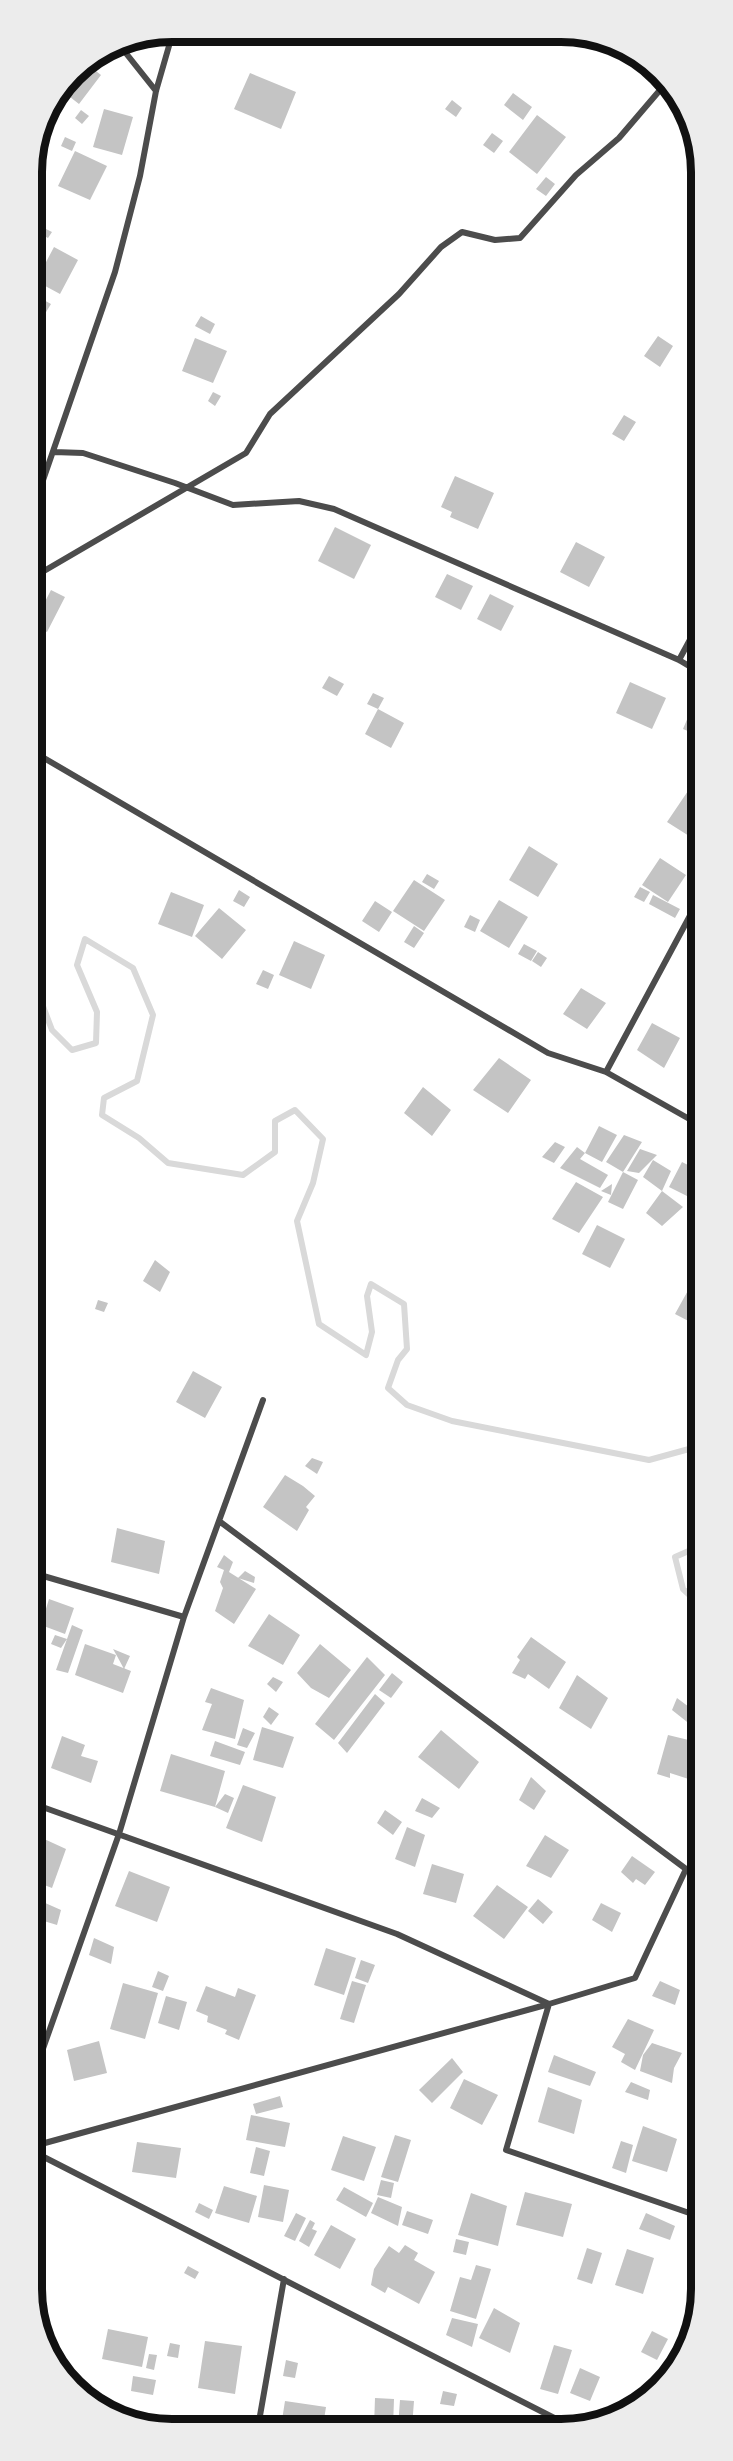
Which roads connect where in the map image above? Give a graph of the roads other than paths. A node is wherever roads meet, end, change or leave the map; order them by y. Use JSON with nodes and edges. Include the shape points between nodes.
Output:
{"nodes":[{"id":1,"x":170,"y":42,"type":"edge"},
{"id":2,"x":124,"y":51,"type":"edge"},
{"id":3,"x":661,"y":89,"type":"edge"},
{"id":4,"x":156,"y":91,"type":"junction"},
{"id":5,"x":54,"y":452,"type":"junction"},
{"id":6,"x":42,"y":485,"type":"edge"},
{"id":7,"x":187,"y":487,"type":"junction"},
{"id":8,"x":42,"y":572,"type":"edge"},
{"id":9,"x":691,"y":638,"type":"edge"},
{"id":10,"x":679,"y":660,"type":"junction"},
{"id":11,"x":691,"y":667,"type":"edge"},
{"id":12,"x":42,"y":757,"type":"edge"},
{"id":13,"x":691,"y":914,"type":"edge"},
{"id":14,"x":606,"y":1072,"type":"junction"},
{"id":15,"x":691,"y":1120,"type":"edge"},
{"id":16,"x":263,"y":1400,"type":"dead end"},
{"id":17,"x":219,"y":1521,"type":"junction"},
{"id":18,"x":42,"y":1576,"type":"edge"},
{"id":19,"x":184,"y":1617,"type":"junction"},
{"id":20,"x":42,"y":1807,"type":"edge"},
{"id":21,"x":119,"y":1834,"type":"junction"},
{"id":22,"x":549,"y":2004,"type":"junction"},
{"id":23,"x":42,"y":2051,"type":"edge"},
{"id":24,"x":42,"y":2144,"type":"edge"},
{"id":25,"x":42,"y":2156,"type":"edge"},
{"id":26,"x":691,"y":2214,"type":"edge"},
{"id":27,"x":284,"y":2280,"type":"junction"},
{"id":28,"x":259,"y":2419,"type":"edge"},
{"id":29,"x":556,"y":2419,"type":"edge"}],
"edges":[{"from":1,"to":4,"type":"street"},
{"from":2,"to":4,"type":"street"},
{"from":3,"to":7,"type":"street","via":[[619,138],[576,176],[520,238],[495,240],[462,232],[441,247],[399,294],[270,414],[246,453]]},
{"from":4,"to":5,"type":"street","via":[[140,176],[115,272]]},
{"from":5,"to":6,"type":"street"},
{"from":5,"to":7,"type":"street","via":[[83,453]]},
{"from":7,"to":8,"type":"street"},
{"from":7,"to":10,"type":"street","via":[[233,505],[299,501],[334,509]]},
{"from":9,"to":10,"type":"street"},
{"from":10,"to":11,"type":"street"},
{"from":12,"to":14,"type":"street","via":[[548,1053]]},
{"from":13,"to":14,"type":"street"},
{"from":14,"to":15,"type":"street"},
{"from":16,"to":17,"type":"street"},
{"from":17,"to":19,"type":"street"},
{"from":17,"to":22,"type":"street","via":[[686,1869],[635,1978]]},
{"from":18,"to":19,"type":"street"},
{"from":19,"to":21,"type":"street"},
{"from":20,"to":21,"type":"street"},
{"from":21,"to":22,"type":"street","via":[[396,1934]]},
{"from":21,"to":23,"type":"street"},
{"from":22,"to":24,"type":"street"},
{"from":22,"to":26,"type":"street","via":[[506,2150]]},
{"from":25,"to":27,"type":"street"},
{"from":27,"to":28,"type":"street"},
{"from":27,"to":29,"type":"street"}]}
